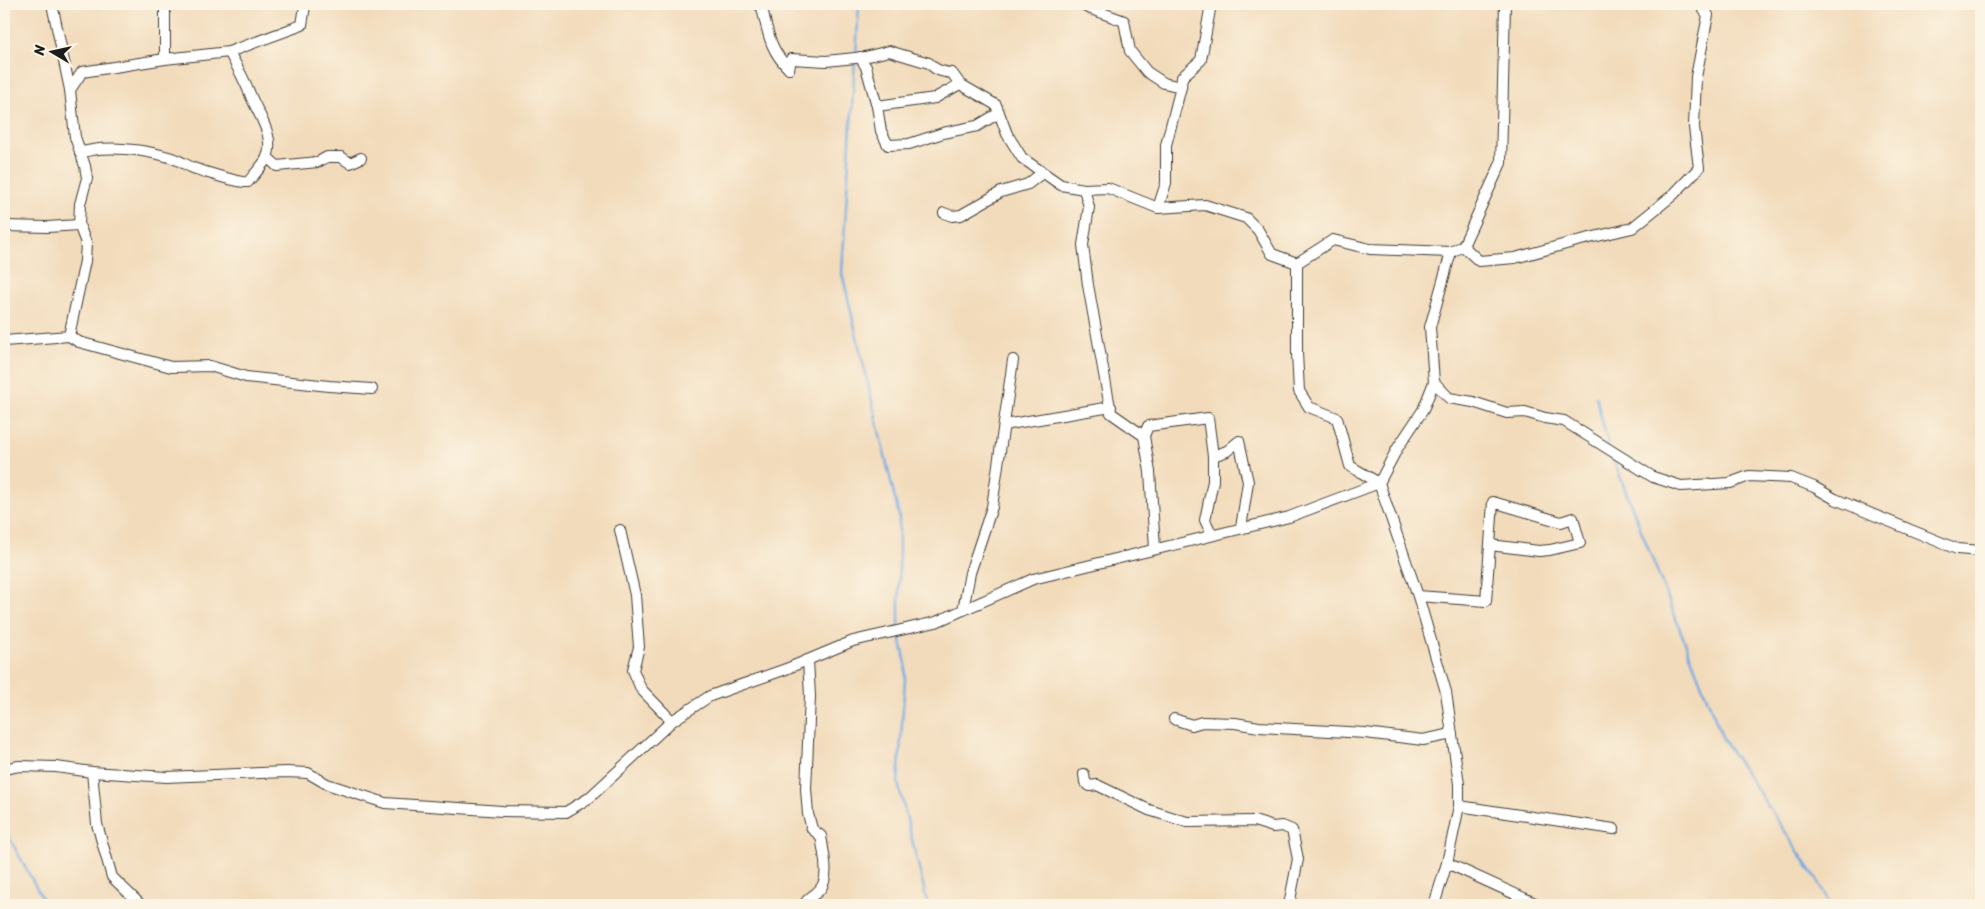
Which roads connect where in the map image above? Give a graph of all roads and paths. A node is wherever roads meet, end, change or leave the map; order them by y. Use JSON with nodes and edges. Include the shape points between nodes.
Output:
{"nodes":[{"id":1,"x":52,"y":4,"type":"edge"},
{"id":2,"x":164,"y":4,"type":"edge"},
{"id":3,"x":304,"y":4,"type":"edge"},
{"id":4,"x":758,"y":4,"type":"edge"},
{"id":5,"x":1211,"y":4,"type":"edge"},
{"id":6,"x":1504,"y":4,"type":"edge"},
{"id":7,"x":1699,"y":4,"type":"edge"},
{"id":8,"x":1086,"y":7,"type":"dead end"},
{"id":9,"x":229,"y":52,"type":"junction"},
{"id":10,"x":860,"y":57,"type":"junction"},
{"id":11,"x":165,"y":58,"type":"junction"},
{"id":12,"x":960,"y":84,"type":"junction"},
{"id":13,"x":1181,"y":87,"type":"junction"},
{"id":14,"x":70,"y":90,"type":"junction"},
{"id":15,"x":877,"y":106,"type":"junction"},
{"id":16,"x":999,"y":113,"type":"junction"},
{"id":17,"x":80,"y":153,"type":"junction"},
{"id":18,"x":267,"y":157,"type":"junction"},
{"id":19,"x":361,"y":158,"type":"dead end"},
{"id":20,"x":1042,"y":173,"type":"junction"},
{"id":21,"x":1084,"y":189,"type":"junction"},
{"id":22,"x":1158,"y":208,"type":"junction"},
{"id":23,"x":944,"y":214,"type":"dead end"},
{"id":24,"x":79,"y":225,"type":"junction"},
{"id":25,"x":4,"y":226,"type":"edge"},
{"id":26,"x":1462,"y":246,"type":"junction"},
{"id":27,"x":1451,"y":252,"type":"junction"},
{"id":28,"x":1297,"y":263,"type":"junction"},
{"id":29,"x":69,"y":336,"type":"junction"},
{"id":30,"x":4,"y":341,"type":"edge"},
{"id":31,"x":1013,"y":360,"type":"dead end"},
{"id":32,"x":1434,"y":382,"type":"junction"},
{"id":33,"x":372,"y":388,"type":"dead end"},
{"id":34,"x":1111,"y":407,"type":"junction"},
{"id":35,"x":1004,"y":424,"type":"junction"},
{"id":36,"x":1144,"y":436,"type":"junction"},
{"id":37,"x":1213,"y":456,"type":"junction"},
{"id":38,"x":1379,"y":483,"type":"junction"},
{"id":39,"x":1241,"y":528,"type":"junction"},
{"id":40,"x":620,"y":530,"type":"dead end"},
{"id":41,"x":1212,"y":535,"type":"junction"},
{"id":42,"x":1490,"y":545,"type":"junction"},
{"id":43,"x":1155,"y":548,"type":"junction"},
{"id":44,"x":1981,"y":551,"type":"edge"},
{"id":45,"x":1418,"y":596,"type":"junction"},
{"id":46,"x":963,"y":610,"type":"junction"},
{"id":47,"x":808,"y":660,"type":"junction"},
{"id":48,"x":1174,"y":718,"type":"dead end"},
{"id":49,"x":672,"y":721,"type":"junction"},
{"id":50,"x":1452,"y":734,"type":"junction"},
{"id":51,"x":4,"y":769,"type":"edge"},
{"id":52,"x":92,"y":772,"type":"junction"},
{"id":53,"x":1084,"y":774,"type":"dead end"},
{"id":54,"x":1459,"y":806,"type":"junction"},
{"id":55,"x":1614,"y":829,"type":"dead end"},
{"id":56,"x":1447,"y":863,"type":"junction"},
{"id":57,"x":141,"y":905,"type":"edge"},
{"id":58,"x":804,"y":905,"type":"edge"},
{"id":59,"x":1289,"y":905,"type":"edge"},
{"id":60,"x":1434,"y":905,"type":"edge"},
{"id":61,"x":1539,"y":905,"type":"edge"}],
"edges":[{"from":1,"to":14,"type":"street"},
{"from":2,"to":11,"type":"street"},
{"from":3,"to":9,"type":"street","via":[[302,25]]},
{"from":4,"to":10,"type":"street","via":[[762,8],[771,45],[789,69],[791,59],[816,62]]},
{"from":5,"to":13,"type":"street","via":[[1201,60],[1182,77]]},
{"from":6,"to":26,"type":"street","via":[[1501,163]]},
{"from":7,"to":26,"type":"street","via":[[1708,15],[1696,77],[1694,126],[1700,168],[1632,228],[1515,258],[1480,261]]},
{"from":8,"to":13,"type":"street","via":[[1124,22],[1130,51],[1147,72],[1164,83]]},
{"from":9,"to":11,"type":"street"},
{"from":9,"to":18,"type":"street","via":[[262,117],[268,137]]},
{"from":10,"to":12,"type":"street","via":[[896,52],[952,74]]},
{"from":10,"to":15,"type":"street","via":[[866,66]]},
{"from":11,"to":14,"type":"street","via":[[82,72]]},
{"from":12,"to":15,"type":"street","via":[[936,98]]},
{"from":12,"to":16,"type":"street","via":[[996,105]]},
{"from":13,"to":22,"type":"street","via":[[1166,145],[1166,184]]},
{"from":14,"to":17,"type":"street"},
{"from":15,"to":16,"type":"street","via":[[881,131],[888,145],[909,144],[977,126]]},
{"from":16,"to":20,"type":"street","via":[[1022,158]]},
{"from":17,"to":18,"type":"street","via":[[124,150],[164,156],[244,183]]},
{"from":17,"to":24,"type":"street","via":[[87,178],[80,204]]},
{"from":18,"to":19,"type":"street","via":[[278,166],[318,162],[328,157],[341,156],[350,163]]},
{"from":20,"to":21,"type":"street","via":[[1061,185]]},
{"from":20,"to":23,"type":"street","via":[[1028,184],[1001,192],[961,215]]},
{"from":21,"to":22,"type":"street","via":[[1108,188]]},
{"from":21,"to":34,"type":"street","via":[[1089,208],[1083,245]]},
{"from":22,"to":28,"type":"street","via":[[1205,205],[1246,218],[1258,230],[1272,254]]},
{"from":24,"to":25,"type":"street"},
{"from":24,"to":29,"type":"street","via":[[86,243],[85,261]]},
{"from":26,"to":27,"type":"street"},
{"from":27,"to":28,"type":"street","via":[[1370,249],[1333,240]]},
{"from":27,"to":32,"type":"street","via":[[1430,327]]},
{"from":28,"to":38,"type":"street","via":[[1299,391],[1309,407],[1337,418],[1350,466]]},
{"from":29,"to":30,"type":"street"},
{"from":29,"to":33,"type":"street","via":[[78,342],[171,367],[210,366],[246,377]]},
{"from":31,"to":35,"type":"street"},
{"from":32,"to":38,"type":"street","via":[[1423,410]]},
{"from":32,"to":44,"type":"street","via":[[1449,398],[1507,413],[1525,412],[1564,421],[1653,477],[1681,486],[1730,483],[1749,476],[1791,478],[1957,549]]},
{"from":34,"to":35,"type":"street"},
{"from":34,"to":36,"type":"street","via":[[1112,414]]},
{"from":35,"to":46,"type":"street","via":[[992,507],[970,573]]},
{"from":36,"to":37,"type":"street","via":[[1148,426],[1208,418]]},
{"from":36,"to":43,"type":"street"},
{"from":37,"to":39,"type":"street","via":[[1227,451],[1239,441],[1248,482]]},
{"from":37,"to":41,"type":"street","via":[[1213,481],[1205,520]]},
{"from":38,"to":39,"type":"street","via":[[1289,517]]},
{"from":38,"to":45,"type":"street"},
{"from":39,"to":41,"type":"street"},
{"from":40,"to":49,"type":"street","via":[[635,595],[639,647],[633,670],[641,689]]},
{"from":41,"to":43,"type":"street"},
{"from":42,"to":42,"type":"street","via":[[1493,502],[1561,522],[1573,518],[1580,543],[1539,551]]},
{"from":42,"to":45,"type":"street","via":[[1486,601]]},
{"from":43,"to":46,"type":"street","via":[[1033,579]]},
{"from":45,"to":50,"type":"street","via":[[1446,692]]},
{"from":46,"to":47,"type":"street","via":[[936,622],[853,641]]},
{"from":47,"to":49,"type":"street","via":[[710,696]]},
{"from":47,"to":58,"type":"street","via":[[810,696],[806,788],[812,829],[822,836],[825,876],[820,890]]},
{"from":48,"to":50,"type":"street","via":[[1192,725],[1202,722],[1234,723],[1423,740]]},
{"from":49,"to":52,"type":"street","via":[[589,798],[566,812],[385,803],[327,784],[308,774],[286,772],[166,777]]},
{"from":50,"to":54,"type":"street"},
{"from":51,"to":52,"type":"street","via":[[56,767]]},
{"from":52,"to":57,"type":"street","via":[[97,824],[112,877]]},
{"from":53,"to":59,"type":"street","via":[[1085,782],[1090,786],[1097,785],[1149,810],[1187,822],[1254,821],[1292,830],[1298,859]]},
{"from":54,"to":55,"type":"street"},
{"from":54,"to":56,"type":"street"},
{"from":56,"to":60,"type":"street"},
{"from":56,"to":61,"type":"street"}]}
